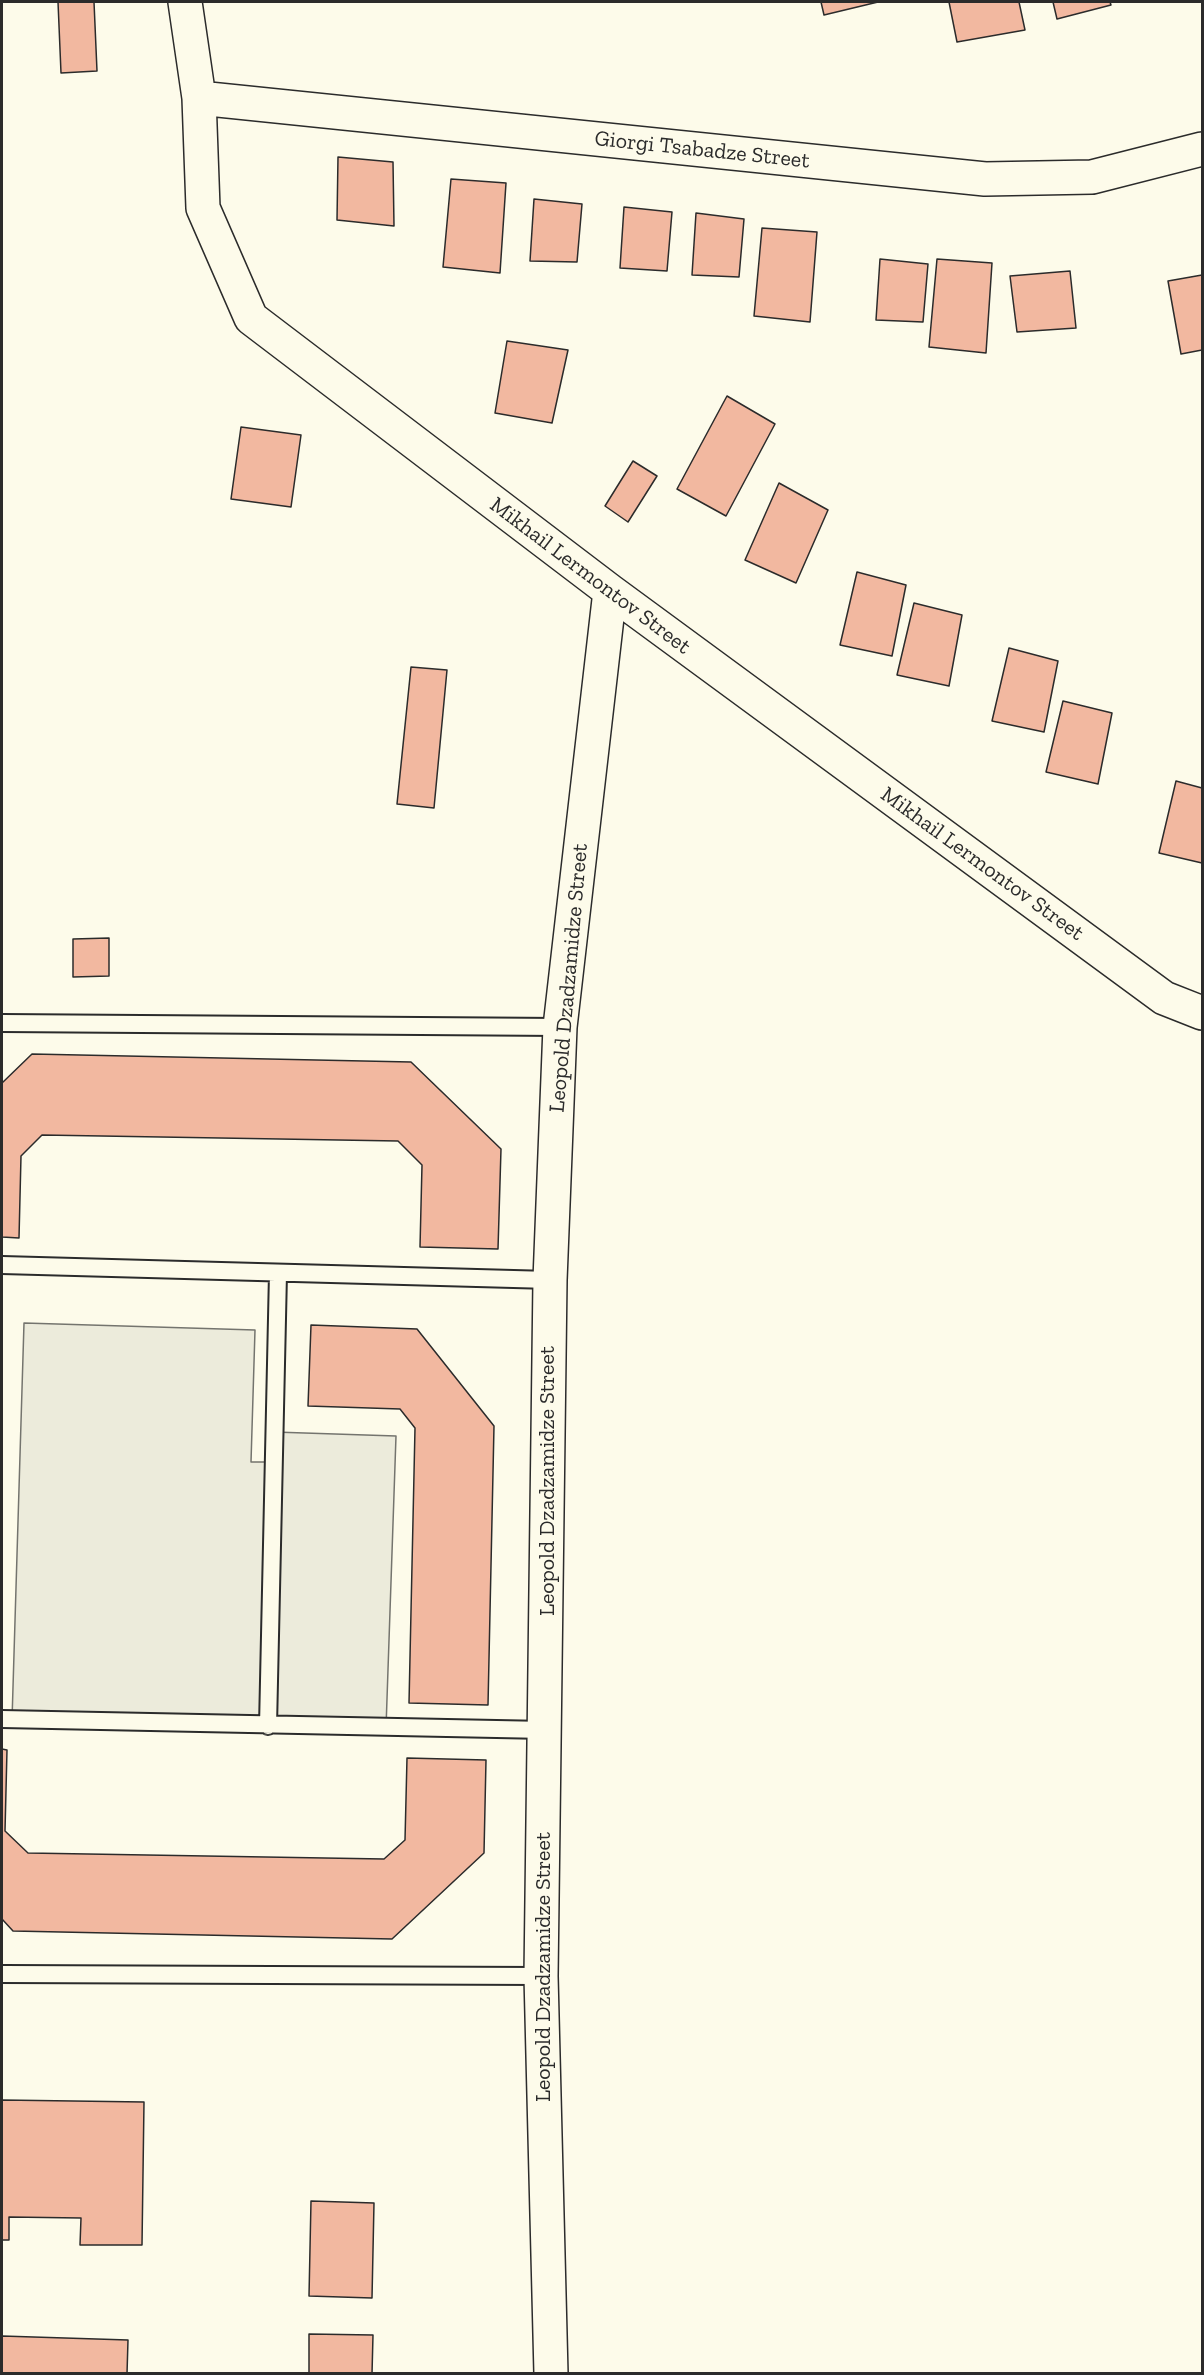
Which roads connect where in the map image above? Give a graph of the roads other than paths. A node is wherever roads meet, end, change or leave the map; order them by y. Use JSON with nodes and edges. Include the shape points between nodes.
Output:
{"nodes":[{"id":1,"x":185,"y":2,"type":"edge"},
{"id":2,"x":199,"y":98,"type":"junction"},
{"id":3,"x":1203,"y":149,"type":"edge"},
{"id":4,"x":609,"y":591,"type":"junction"},
{"id":5,"x":1203,"y":1013,"type":"edge"},
{"id":6,"x":2,"y":1023,"type":"edge"},
{"id":7,"x":560,"y":1027,"type":"junction"},
{"id":8,"x":2,"y":1265,"type":"edge"},
{"id":9,"x":278,"y":1273,"type":"junction"},
{"id":10,"x":550,"y":1280,"type":"junction"},
{"id":11,"x":2,"y":1719,"type":"edge"},
{"id":12,"x":268,"y":1726,"type":"junction"},
{"id":13,"x":546,"y":1730,"type":"junction"},
{"id":14,"x":2,"y":1974,"type":"edge"},
{"id":15,"x":541,"y":1976,"type":"junction"},
{"id":16,"x":551,"y":2373,"type":"edge"}],
"edges":[{"from":1,"to":2,"type":"street","name":"Mikhail Lermontov Street"},
{"from":2,"to":3,"type":"street","name":"Giorgi Tsabadze Street","via":[[985,179],[1092,177]]},
{"from":2,"to":4,"type":"street","name":"Mikhail Lermontov Street","via":[[203,208],[251,318]]},
{"from":4,"to":5,"type":"street","name":"Mikhail Lermontov Street","via":[[1164,998]]},
{"from":4,"to":7,"type":"street","name":"Leopold Dzadzamidze Street"},
{"from":6,"to":7,"type":"lane"},
{"from":7,"to":10,"type":"street","name":"Leopold Dzadzamidze Street"},
{"from":8,"to":9,"type":"lane"},
{"from":9,"to":10,"type":"lane"},
{"from":9,"to":12,"type":"lane"},
{"from":10,"to":13,"type":"street","name":"Leopold Dzadzamidze Street"},
{"from":11,"to":12,"type":"lane"},
{"from":12,"to":13,"type":"lane"},
{"from":13,"to":15,"type":"street","name":"Leopold Dzadzamidze Street"},
{"from":14,"to":15,"type":"lane"},
{"from":15,"to":16,"type":"street","name":"Leopold Dzadzamidze Street"}]}
